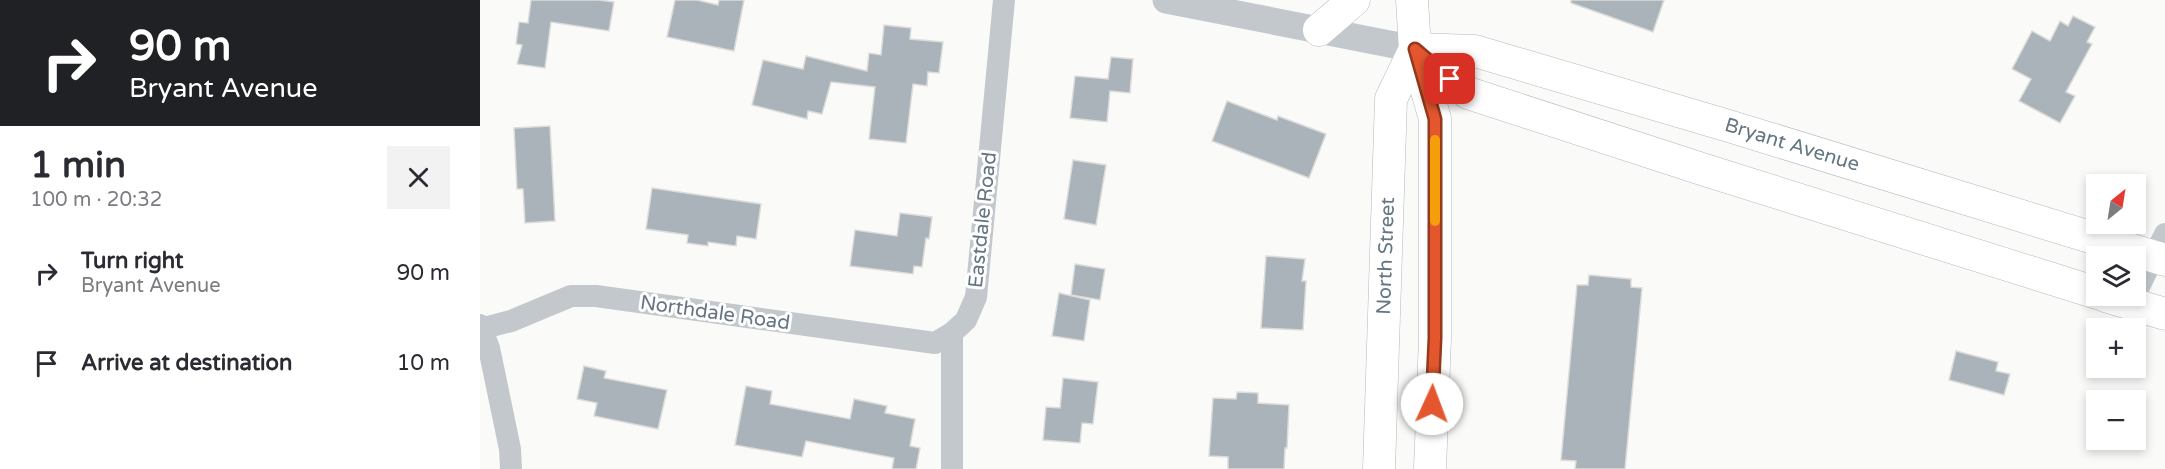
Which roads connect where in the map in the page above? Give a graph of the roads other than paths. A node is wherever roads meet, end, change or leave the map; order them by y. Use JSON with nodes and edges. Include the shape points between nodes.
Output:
{"nodes":[{"id":1,"x":1004,"y":0,"type":"edge"},
{"id":2,"x":1166,"y":0,"type":"edge"},
{"id":3,"x":1354,"y":0,"type":"edge"},
{"id":4,"x":1412,"y":0,"type":"edge"},
{"id":5,"x":1319,"y":30,"type":"junction"},
{"id":6,"x":1415,"y":49,"type":"junction"},
{"id":7,"x":2161,"y":250,"type":"edge"},
{"id":8,"x":2146,"y":271,"type":"edge"},
{"id":9,"x":2086,"y":290,"type":"edge"},
{"id":10,"x":2146,"y":306,"type":"edge"},
{"id":11,"x":2165,"y":314,"type":"edge"},
{"id":12,"x":480,"y":327,"type":"edge"},
{"id":13,"x":952,"y":333,"type":"junction"},
{"id":14,"x":511,"y":469,"type":"edge"},
{"id":15,"x":952,"y":469,"type":"edge"},
{"id":16,"x":1379,"y":469,"type":"edge"},
{"id":17,"x":1430,"y":469,"type":"edge"}],
"edges":[{"from":1,"to":13,"type":"street","name":"Eastdale Road","via":[[976,297],[966,320]]},
{"from":2,"to":5,"type":"street","name":"Bryant Avenue"},
{"from":3,"to":5,"type":"main road"},
{"from":4,"to":6,"type":"main road","name":"North Street"},
{"from":5,"to":6,"type":"street","name":"Bryant Avenue"},
{"from":6,"to":7,"type":"main road","name":"Bryant Avenue","via":[[1475,51]]},
{"from":6,"to":9,"type":"main road","name":"Bryant Avenue","via":[[1468,93]]},
{"from":6,"to":16,"type":"main road","name":"North Street","via":[[1391,99]]},
{"from":6,"to":17,"type":"main road","name":"North Street","via":[[1435,119],[1435,338]]},
{"from":7,"to":8,"type":"street"},
{"from":10,"to":11,"type":"main road"},
{"from":12,"to":13,"type":"street","name":"Northdale Road","via":[[511,321],[571,296],[596,296],[935,343]]},
{"from":12,"to":14,"type":"street","via":[[492,359]]},
{"from":13,"to":15,"type":"street"}]}
